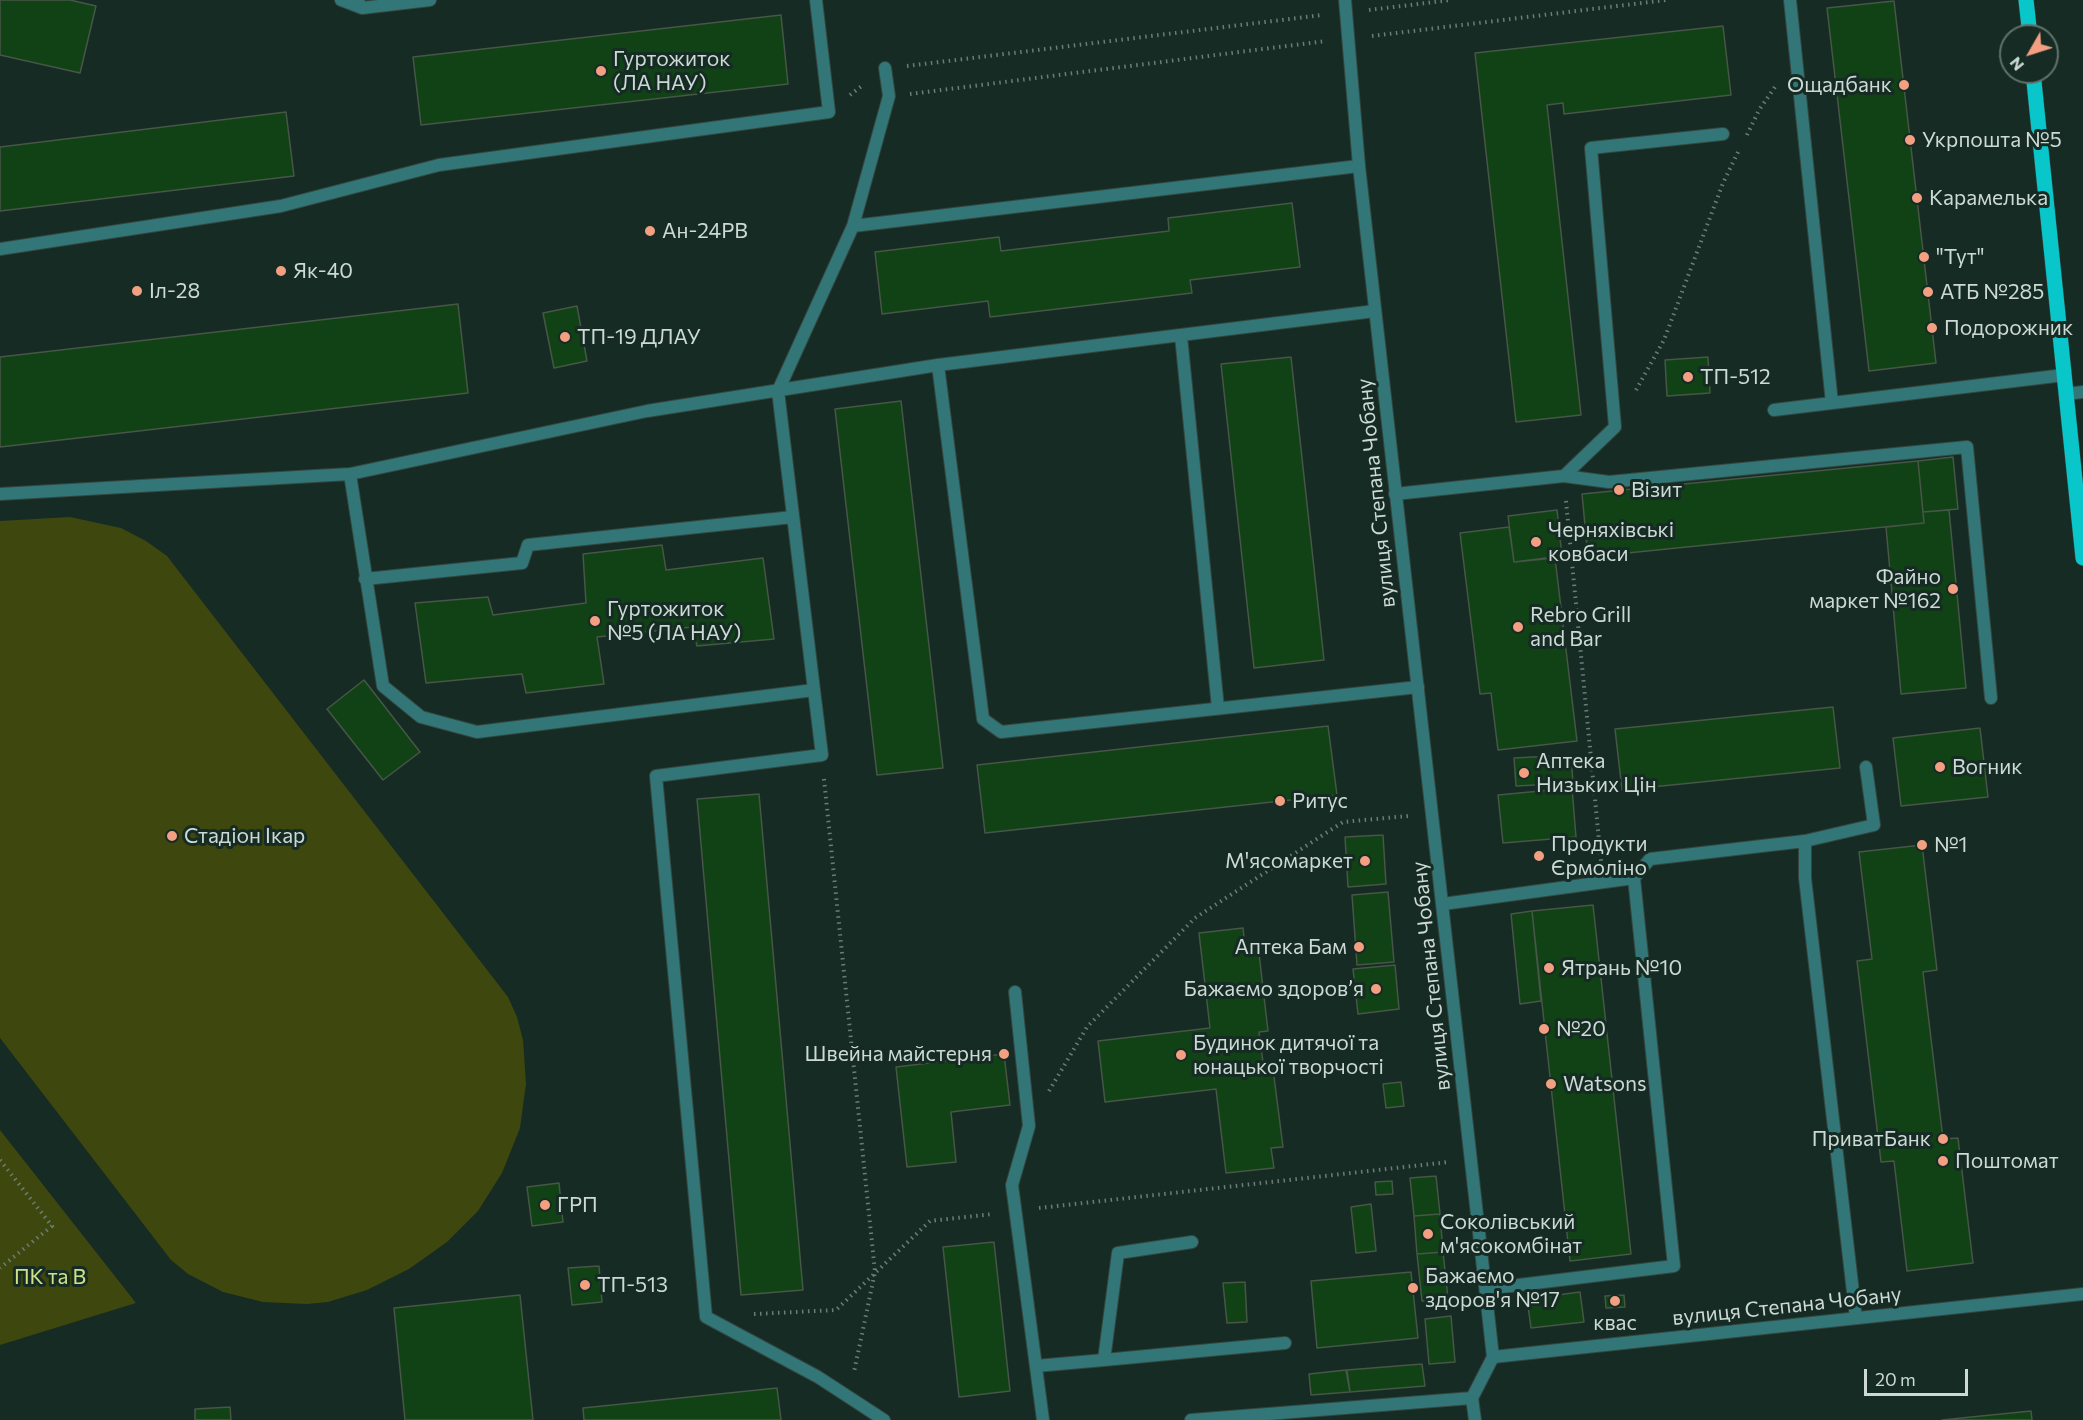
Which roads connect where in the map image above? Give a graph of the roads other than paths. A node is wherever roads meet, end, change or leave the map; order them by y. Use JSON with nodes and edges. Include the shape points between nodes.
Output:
{"nodes":[{"id":1,"x":341,"y":0,"type":"edge"},
{"id":2,"x":430,"y":0,"type":"edge"},
{"id":3,"x":816,"y":0,"type":"edge"},
{"id":4,"x":1790,"y":0,"type":"edge"},
{"id":5,"x":2026,"y":0,"type":"edge"},
{"id":6,"x":359,"y":4,"type":"edge"},
{"id":7,"x":1345,"y":6,"type":"edge"},
{"id":8,"x":2029,"y":24,"type":"edge"},
{"id":9,"x":885,"y":68,"type":"road end"},
{"id":10,"x":2034,"y":84,"type":"edge"},
{"id":11,"x":1723,"y":134,"type":"dead end"},
{"id":12,"x":1359,"y":166,"type":"junction"},
{"id":13,"x":853,"y":226,"type":"junction"},
{"id":14,"x":0,"y":249,"type":"edge"},
{"id":15,"x":1375,"y":311,"type":"junction"},
{"id":16,"x":1181,"y":336,"type":"junction"},
{"id":17,"x":938,"y":365,"type":"junction"},
{"id":18,"x":2064,"y":375,"type":"junction"},
{"id":19,"x":778,"y":391,"type":"junction"},
{"id":20,"x":2083,"y":392,"type":"edge"},
{"id":21,"x":2066,"y":394,"type":"junction"},
{"id":22,"x":1832,"y":404,"type":"junction"},
{"id":23,"x":1774,"y":410,"type":"dead end"},
{"id":24,"x":350,"y":474,"type":"junction"},
{"id":25,"x":1564,"y":476,"type":"junction"},
{"id":26,"x":0,"y":494,"type":"edge"},
{"id":27,"x":1395,"y":494,"type":"junction"},
{"id":28,"x":793,"y":517,"type":"junction"},
{"id":29,"x":2083,"y":558,"type":"edge"},
{"id":30,"x":365,"y":579,"type":"junction"},
{"id":31,"x":1418,"y":687,"type":"junction"},
{"id":32,"x":814,"y":690,"type":"junction"},
{"id":33,"x":1990,"y":698,"type":"dead end"},
{"id":34,"x":1218,"y":708,"type":"junction"},
{"id":35,"x":1866,"y":767,"type":"dead end"},
{"id":36,"x":1805,"y":841,"type":"junction"},
{"id":37,"x":1634,"y":878,"type":"junction"},
{"id":38,"x":1443,"y":904,"type":"junction"},
{"id":39,"x":1015,"y":992,"type":"dead end"},
{"id":40,"x":1192,"y":1242,"type":"dead end"},
{"id":41,"x":1486,"y":1289,"type":"junction"},
{"id":42,"x":2083,"y":1294,"type":"edge"},
{"id":43,"x":1856,"y":1318,"type":"junction"},
{"id":44,"x":1286,"y":1342,"type":"dead end"},
{"id":45,"x":1493,"y":1357,"type":"junction"},
{"id":46,"x":1104,"y":1360,"type":"junction"},
{"id":47,"x":1036,"y":1366,"type":"junction"},
{"id":48,"x":1472,"y":1398,"type":"junction"},
{"id":49,"x":884,"y":1420,"type":"edge"},
{"id":50,"x":1042,"y":1420,"type":"edge"},
{"id":51,"x":1191,"y":1420,"type":"edge"},
{"id":52,"x":1475,"y":1420,"type":"edge"}],
"edges":[{"from":1,"to":6,"type":"street"},
{"from":2,"to":6,"type":"street"},
{"from":3,"to":14,"type":"street","via":[[829,112],[439,165],[282,206]]},
{"from":4,"to":22,"type":"street"},
{"from":5,"to":8,"type":"main road"},
{"from":7,"to":12,"type":"street","name":"вулиця Степана Чобану"},
{"from":9,"to":13,"type":"street","via":[[889,96]]},
{"from":10,"to":18,"type":"main road"},
{"from":11,"to":25,"type":"street","via":[[1591,148],[1615,427]]},
{"from":12,"to":13,"type":"street"},
{"from":12,"to":15,"type":"street","name":"вулиця Степана Чобану"},
{"from":13,"to":19,"type":"street"},
{"from":15,"to":16,"type":"street"},
{"from":15,"to":27,"type":"street","name":"вулиця Степана Чобану"},
{"from":16,"to":17,"type":"street"},
{"from":16,"to":34,"type":"street"},
{"from":17,"to":19,"type":"street"},
{"from":17,"to":34,"type":"street","via":[[983,719],[1001,732]]},
{"from":18,"to":21,"type":"main road"},
{"from":18,"to":22,"type":"street"},
{"from":19,"to":24,"type":"street","via":[[646,411]]},
{"from":19,"to":28,"type":"street"},
{"from":20,"to":21,"type":"street"},
{"from":21,"to":29,"type":"main road"},
{"from":22,"to":23,"type":"street"},
{"from":24,"to":26,"type":"street"},
{"from":24,"to":30,"type":"street"},
{"from":25,"to":27,"type":"street"},
{"from":25,"to":33,"type":"street","via":[[1609,482],[1967,447]]},
{"from":27,"to":31,"type":"street","name":"вулиця Степана Чобану"},
{"from":28,"to":30,"type":"street","via":[[528,545],[522,563]]},
{"from":28,"to":32,"type":"street"},
{"from":30,"to":32,"type":"street","via":[[383,686],[421,717],[477,732]]},
{"from":31,"to":34,"type":"street"},
{"from":31,"to":38,"type":"street","name":"вулиця Степана Чобану"},
{"from":32,"to":49,"type":"street","via":[[822,755],[656,776],[702,1281],[706,1317],[818,1377]]},
{"from":35,"to":36,"type":"street","via":[[1874,825]]},
{"from":36,"to":37,"type":"street","via":[[1650,859]]},
{"from":36,"to":43,"type":"street","via":[[1805,878]]},
{"from":37,"to":38,"type":"street"},
{"from":37,"to":41,"type":"street","via":[[1674,1266]]},
{"from":38,"to":41,"type":"street","name":"вулиця Степана Чобану"},
{"from":39,"to":47,"type":"street","via":[[1029,1126],[1012,1185]]},
{"from":40,"to":46,"type":"street","via":[[1118,1253]]},
{"from":41,"to":45,"type":"street","name":"вулиця Степана Чобану"},
{"from":42,"to":43,"type":"street","name":"вулиця Степана Чобану"},
{"from":43,"to":45,"type":"street","name":"вулиця Степана Чобану"},
{"from":44,"to":46,"type":"street"},
{"from":45,"to":48,"type":"street"},
{"from":46,"to":47,"type":"street"},
{"from":47,"to":50,"type":"street"},
{"from":48,"to":51,"type":"street"},
{"from":48,"to":52,"type":"street"}]}
